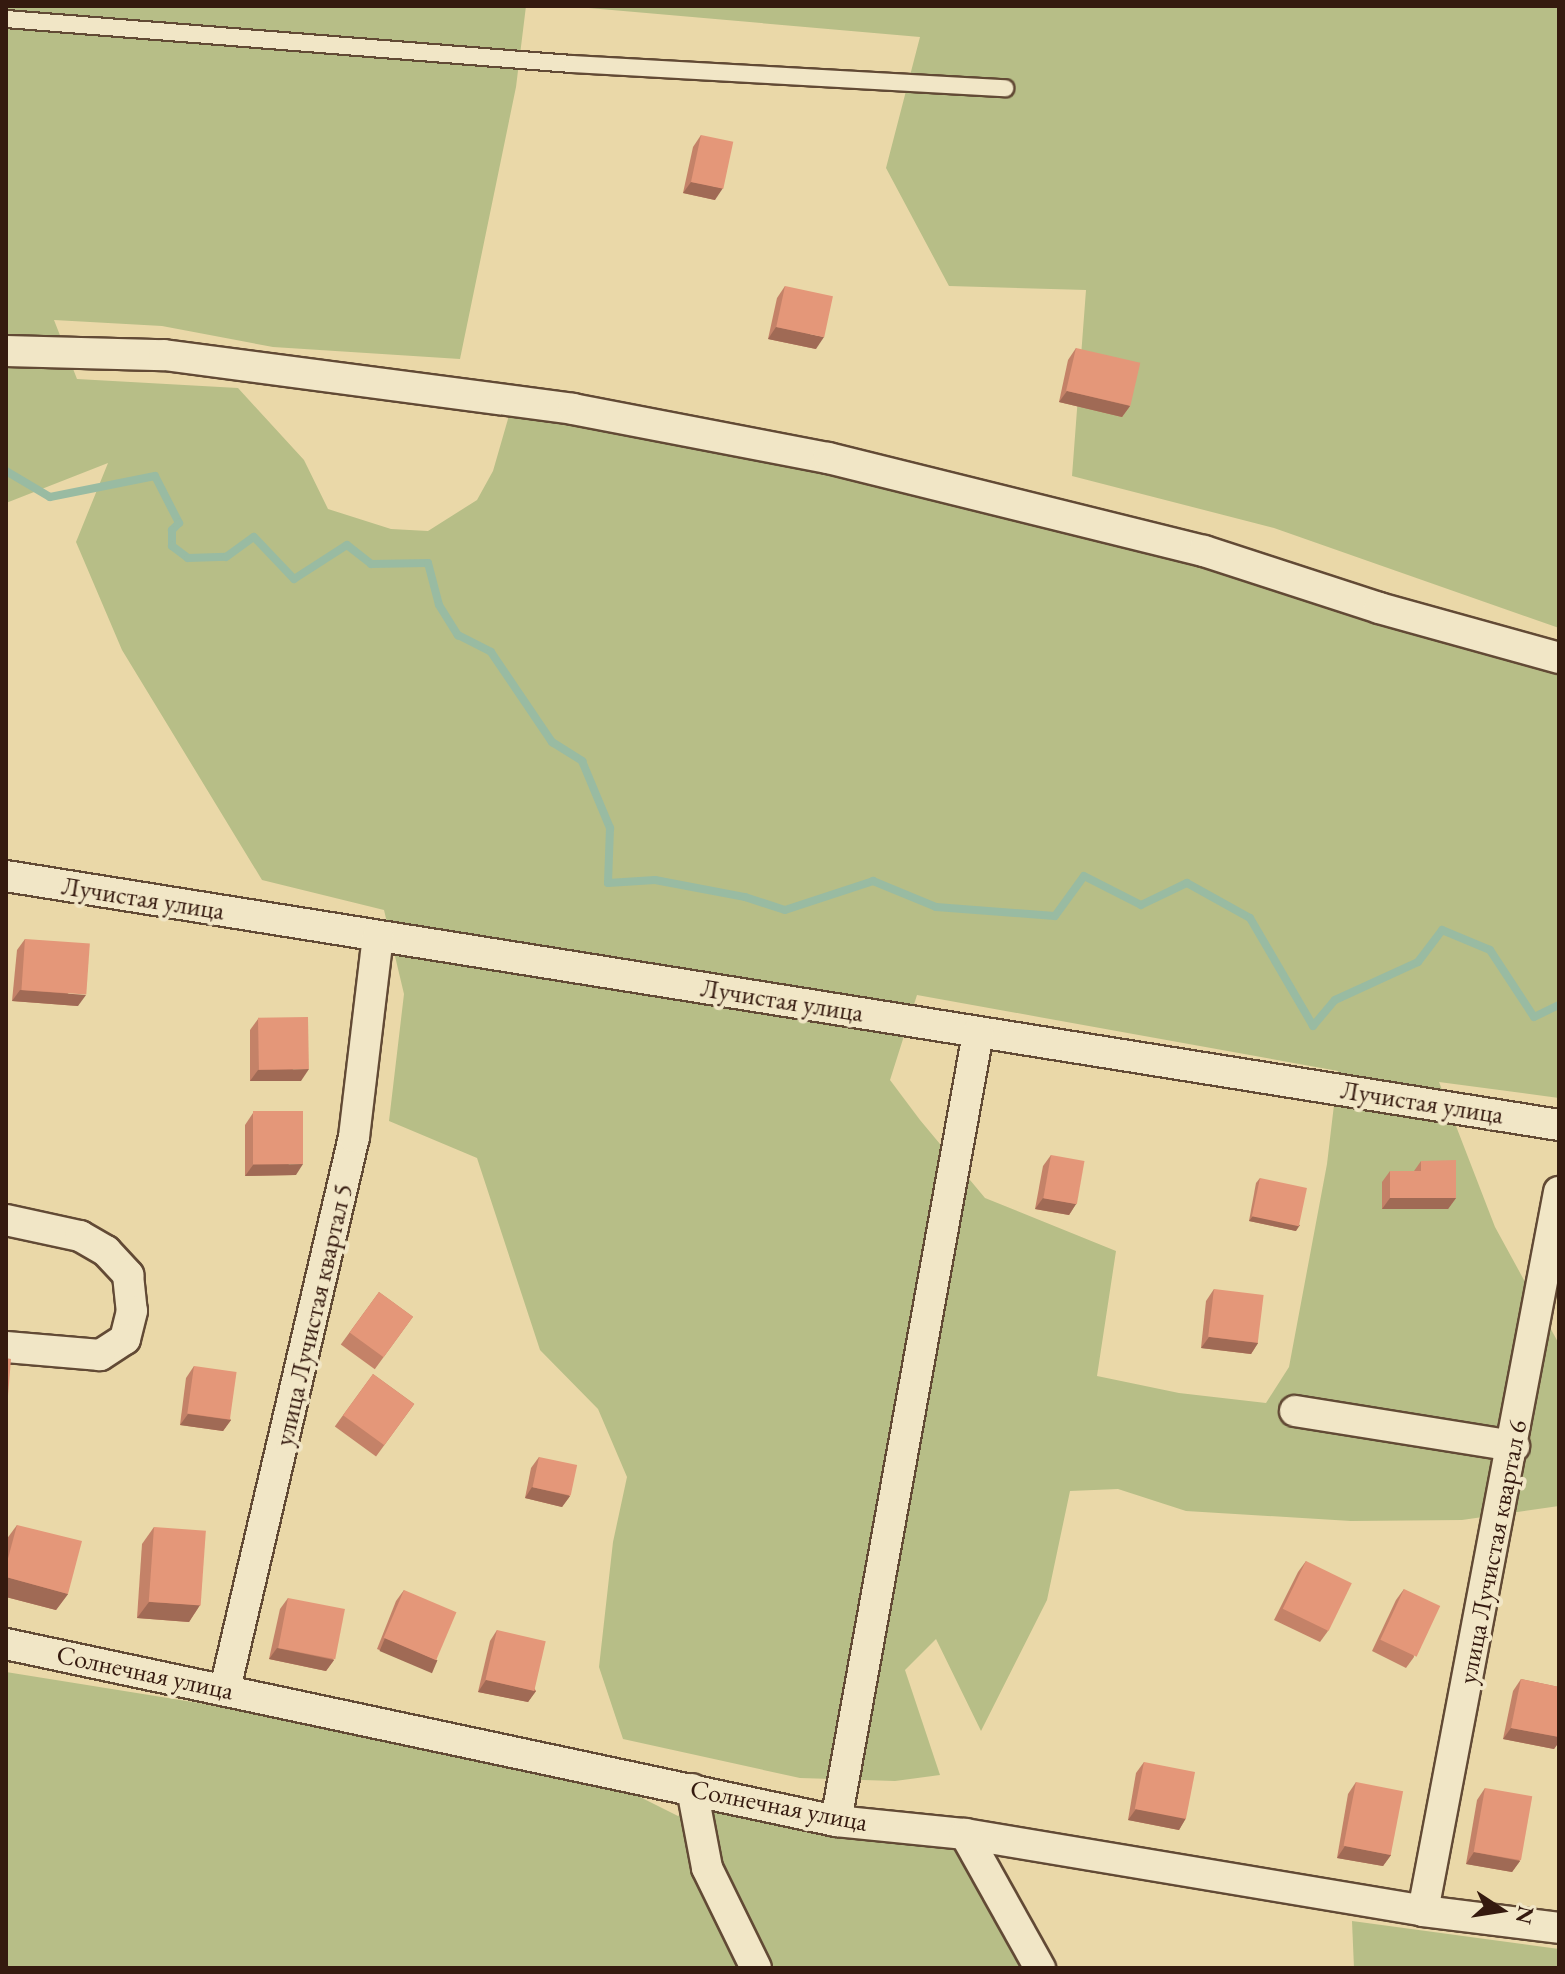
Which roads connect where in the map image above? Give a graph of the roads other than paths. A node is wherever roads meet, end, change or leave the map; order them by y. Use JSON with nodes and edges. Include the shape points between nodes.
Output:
{"nodes":[{"id":1,"x":6,"y":19,"type":"edge"},
{"id":2,"x":1005,"y":88,"type":"dead end"},
{"id":3,"x":6,"y":351,"type":"edge"},
{"id":4,"x":1559,"y":658,"type":"edge"},
{"id":5,"x":6,"y":876,"type":"edge"},
{"id":6,"x":378,"y":936,"type":"junction"},
{"id":7,"x":978,"y":1033,"type":"junction"},
{"id":8,"x":1559,"y":1125,"type":"edge"},
{"id":9,"x":1559,"y":1192,"type":"edge"},
{"id":10,"x":6,"y":1220,"type":"edge"},
{"id":11,"x":6,"y":1347,"type":"edge"},
{"id":12,"x":1295,"y":1411,"type":"dead end"},
{"id":13,"x":1514,"y":1446,"type":"junction"},
{"id":14,"x":6,"y":1644,"type":"edge"},
{"id":15,"x":225,"y":1689,"type":"junction"},
{"id":16,"x":692,"y":1789,"type":"junction"},
{"id":17,"x":836,"y":1821,"type":"junction"},
{"id":18,"x":965,"y":1834,"type":"junction"},
{"id":19,"x":1423,"y":1911,"type":"junction"},
{"id":20,"x":1559,"y":1928,"type":"edge"},
{"id":21,"x":756,"y":1968,"type":"edge"},
{"id":22,"x":1040,"y":1968,"type":"edge"}],
"edges":[{"from":1,"to":2,"type":"lane","via":[[571,64]]},
{"from":3,"to":4,"type":"street","via":[[164,355],[573,409],[828,458],[1204,551],[1379,608]]},
{"from":5,"to":6,"type":"street","name":"Лучистая улица"},
{"from":6,"to":7,"type":"street","name":"Лучистая улица"},
{"from":6,"to":15,"type":"street","name":"улица Лучистая квартал 5","via":[[354,1137]]},
{"from":7,"to":8,"type":"street","name":"Лучистая улица"},
{"from":7,"to":17,"type":"street"},
{"from":9,"to":13,"type":"street","name":"улица Лучистая квартал 6"},
{"from":10,"to":11,"type":"street","via":[[80,1236],[106,1251],[128,1275],[132,1311],[125,1339],[100,1355]]},
{"from":12,"to":13,"type":"street"},
{"from":13,"to":19,"type":"street","name":"улица Лучистая квартал 6"},
{"from":14,"to":15,"type":"street","name":"Солнечная улица"},
{"from":15,"to":16,"type":"street","name":"Солнечная улица"},
{"from":16,"to":17,"type":"street","name":"Солнечная улица"},
{"from":16,"to":21,"type":"street","via":[[707,1868]]},
{"from":17,"to":18,"type":"street","name":"Солнечная улица"},
{"from":18,"to":19,"type":"street","name":"Солнечная улица"},
{"from":18,"to":22,"type":"street"},
{"from":19,"to":20,"type":"street","name":"Солнечная улица"}]}
